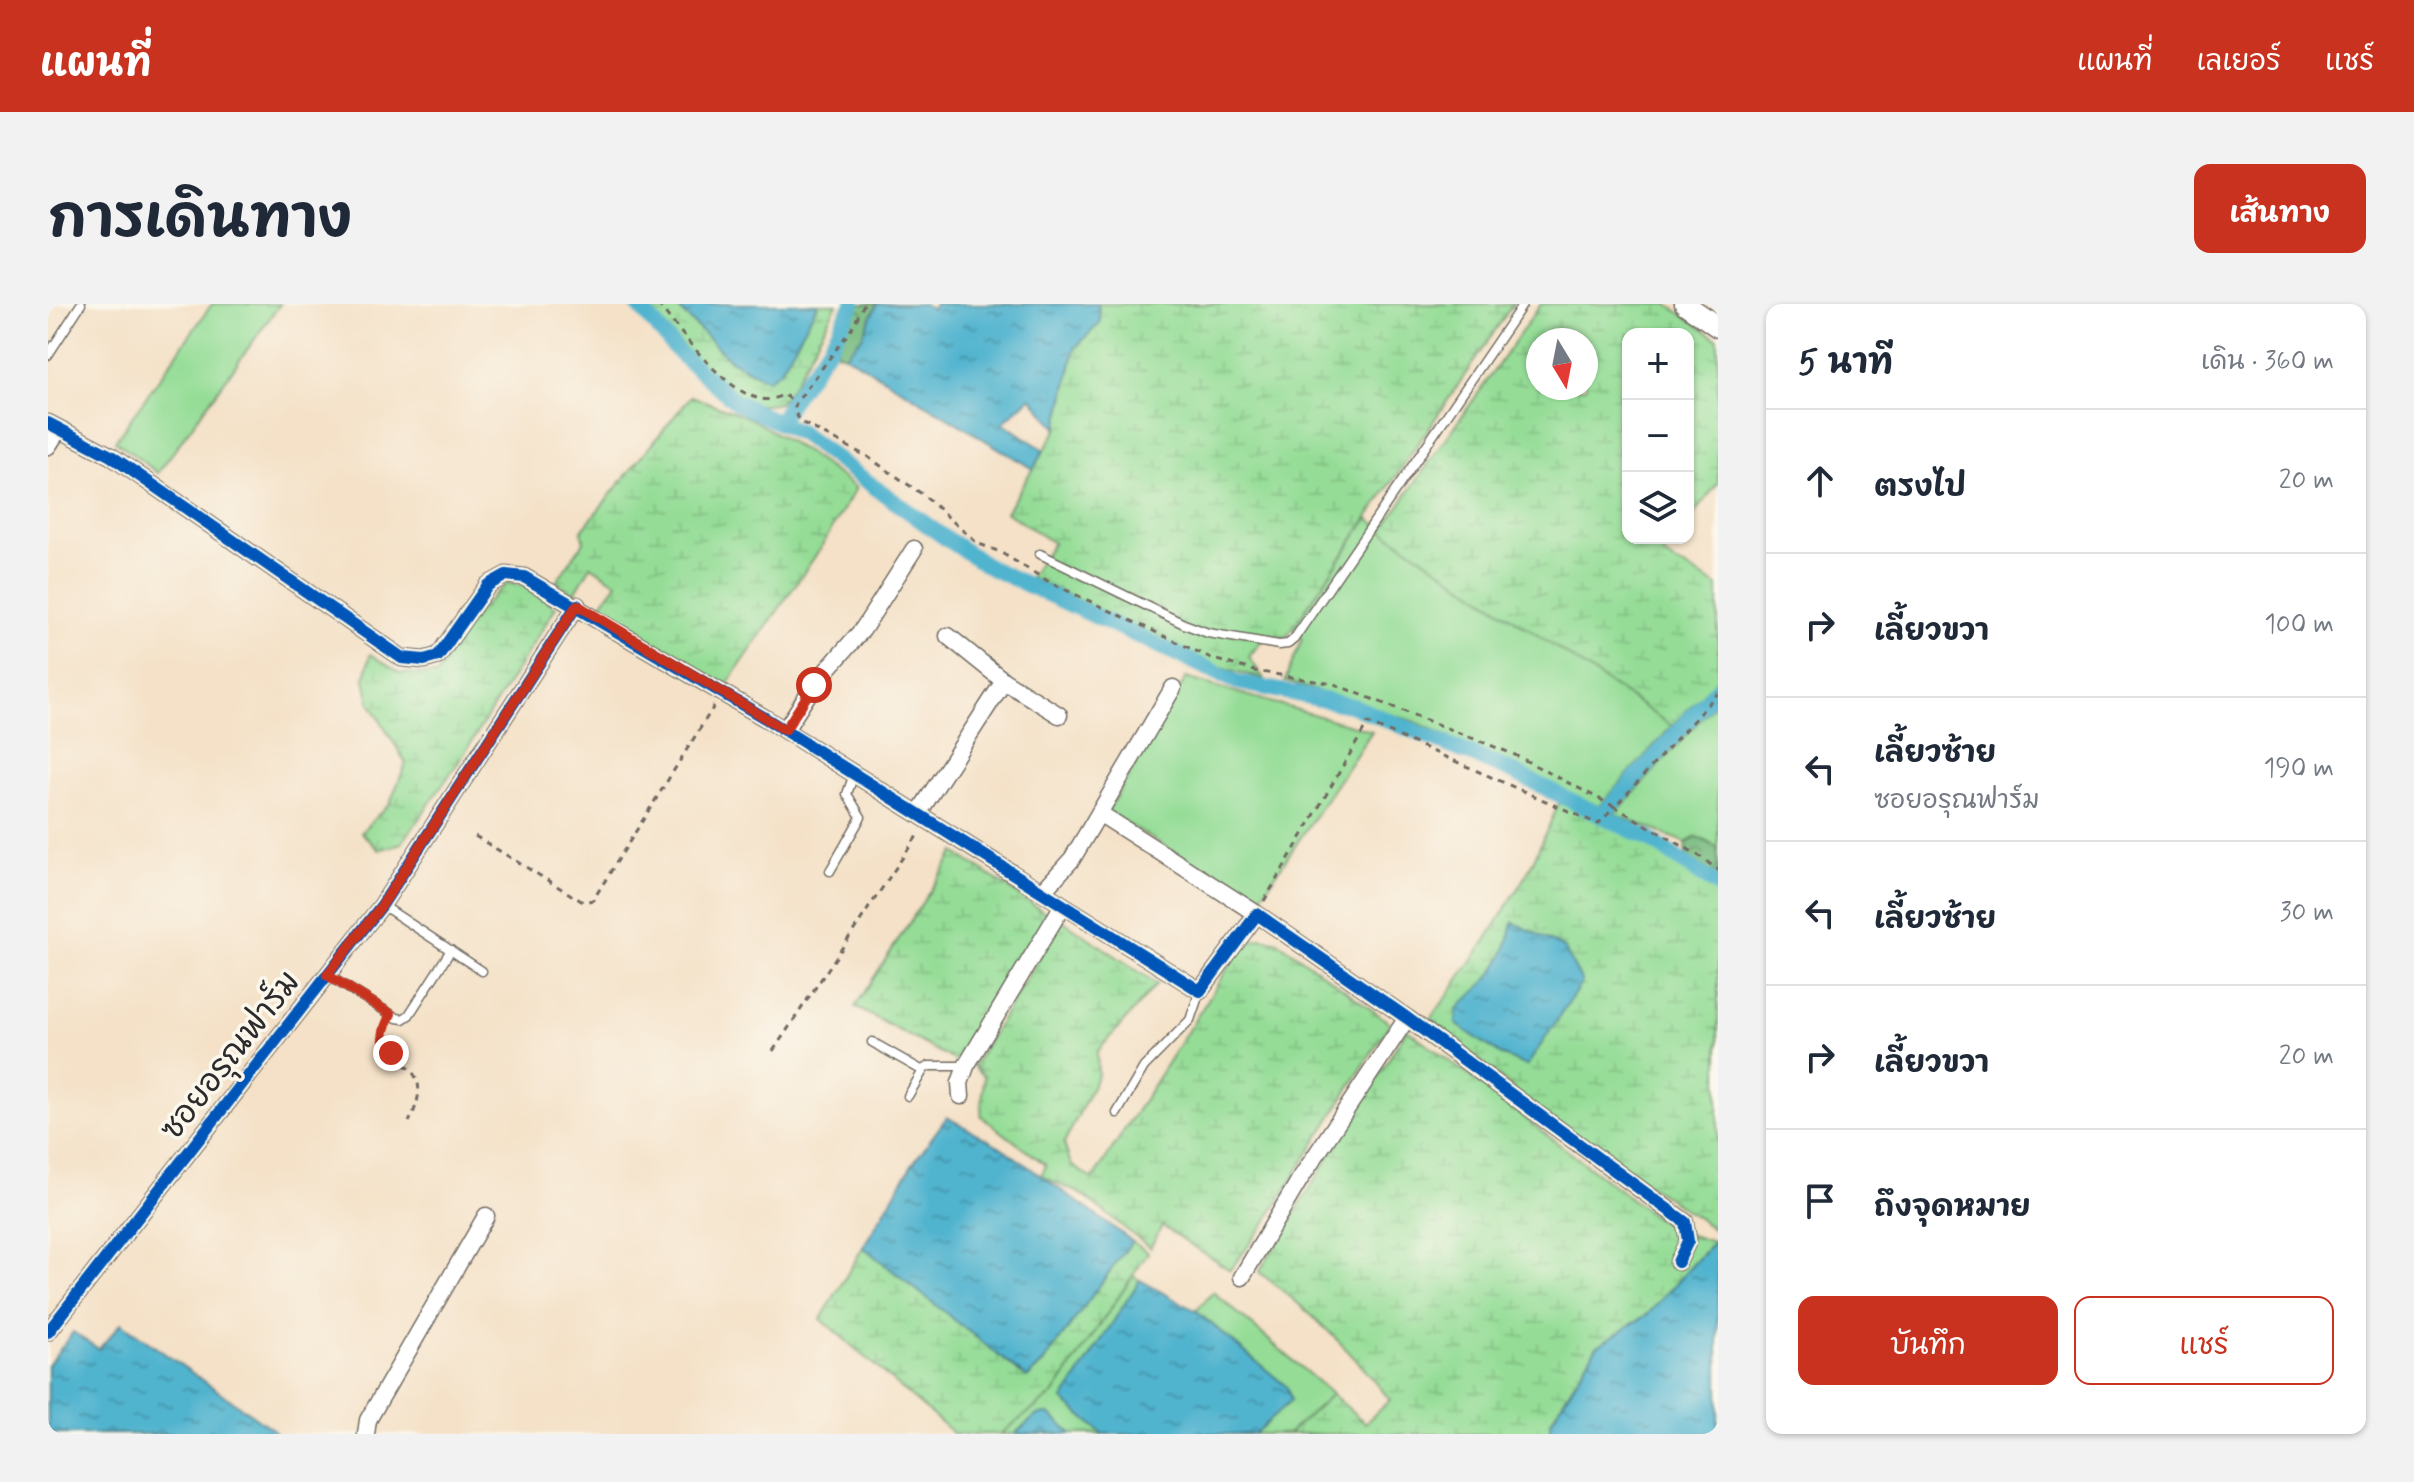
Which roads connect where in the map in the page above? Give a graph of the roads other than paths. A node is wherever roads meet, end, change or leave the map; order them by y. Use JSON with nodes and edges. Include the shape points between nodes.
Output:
{"nodes":[{"id":1,"x":81,"y":304,"type":"edge"},
{"id":2,"x":1523,"y":304,"type":"edge"},
{"id":3,"x":1685,"y":304,"type":"edge"},
{"id":4,"x":1718,"y":327,"type":"edge"},
{"id":5,"x":48,"y":355,"type":"edge"},
{"id":6,"x":54,"y":426,"type":"edge"},
{"id":7,"x":48,"y":446,"type":"edge"},
{"id":8,"x":914,"y":549,"type":"dead end"},
{"id":9,"x":1040,"y":554,"type":"dead end"},
{"id":10,"x":577,"y":605,"type":"junction"},
{"id":11,"x":948,"y":636,"type":"dead end"},
{"id":12,"x":1004,"y":681,"type":"junction"},
{"id":13,"x":1173,"y":688,"type":"dead end"},
{"id":14,"x":1059,"y":715,"type":"dead end"},
{"id":15,"x":785,"y":730,"type":"junction"},
{"id":16,"x":854,"y":774,"type":"junction"},
{"id":17,"x":1099,"y":813,"type":"junction"},
{"id":18,"x":923,"y":817,"type":"junction"},
{"id":19,"x":830,"y":871,"type":"dead end"},
{"id":20,"x":1042,"y":892,"type":"junction"},
{"id":21,"x":382,"y":905,"type":"junction"},
{"id":22,"x":1063,"y":905,"type":"junction"},
{"id":23,"x":1257,"y":914,"type":"junction"},
{"id":24,"x":451,"y":950,"type":"junction"},
{"id":25,"x":482,"y":971,"type":"dead end"},
{"id":26,"x":327,"y":975,"type":"junction"},
{"id":27,"x":1200,"y":991,"type":"junction"},
{"id":28,"x":1407,"y":1018,"type":"junction"},
{"id":29,"x":872,"y":1042,"type":"dead end"},
{"id":30,"x":966,"y":1066,"type":"junction"},
{"id":31,"x":923,"y":1071,"type":"junction"},
{"id":32,"x":908,"y":1096,"type":"dead end"},
{"id":33,"x":961,"y":1096,"type":"dead end"},
{"id":34,"x":1117,"y":1113,"type":"dead end"},
{"id":35,"x":486,"y":1216,"type":"dead end"},
{"id":36,"x":1678,"y":1262,"type":"dead end"},
{"id":37,"x":1242,"y":1277,"type":"dead end"},
{"id":38,"x":48,"y":1332,"type":"edge"},
{"id":39,"x":366,"y":1434,"type":"edge"}],
"edges":[{"from":1,"to":5,"type":"lane"},
{"from":2,"to":9,"type":"lane","via":[[1288,644],[1208,633]]},
{"from":3,"to":4,"type":"street"},
{"from":6,"to":7,"type":"street"},
{"from":6,"to":10,"type":"street","via":[[111,456],[402,658],[438,656],[488,585],[506,575],[524,577]]},
{"from":8,"to":15,"type":"street","via":[[863,629],[814,685]]},
{"from":10,"to":15,"type":"street"},
{"from":10,"to":21,"type":"street","name":"ซอยอรุณฟาร์ม"},
{"from":11,"to":12,"type":"street"},
{"from":12,"to":14,"type":"street"},
{"from":12,"to":18,"type":"street"},
{"from":13,"to":17,"type":"street"},
{"from":15,"to":16,"type":"street"},
{"from":16,"to":18,"type":"street"},
{"from":16,"to":19,"type":"lane","via":[[847,794],[861,817]]},
{"from":17,"to":20,"type":"street","via":[[1072,859]]},
{"from":17,"to":23,"type":"street"},
{"from":18,"to":20,"type":"street"},
{"from":20,"to":22,"type":"street"},
{"from":21,"to":24,"type":"lane"},
{"from":21,"to":26,"type":"street","name":"ซอยอรุณฟาร์ม"},
{"from":22,"to":27,"type":"street"},
{"from":22,"to":30,"type":"street"},
{"from":23,"to":27,"type":"street"},
{"from":23,"to":28,"type":"street"},
{"from":24,"to":25,"type":"lane"},
{"from":24,"to":26,"type":"lane","via":[[403,1019]]},
{"from":26,"to":38,"type":"street","name":"ซอยอรุณฟาร์ม"},
{"from":27,"to":34,"type":"lane","via":[[1190,1020],[1144,1067]]},
{"from":28,"to":36,"type":"street","via":[[1685,1222],[1688,1241]]},
{"from":28,"to":37,"type":"street"},
{"from":29,"to":31,"type":"lane"},
{"from":30,"to":31,"type":"lane","via":[[929,1066]]},
{"from":30,"to":33,"type":"street"},
{"from":31,"to":32,"type":"lane"},
{"from":35,"to":39,"type":"street","via":[[368,1420]]}]}
